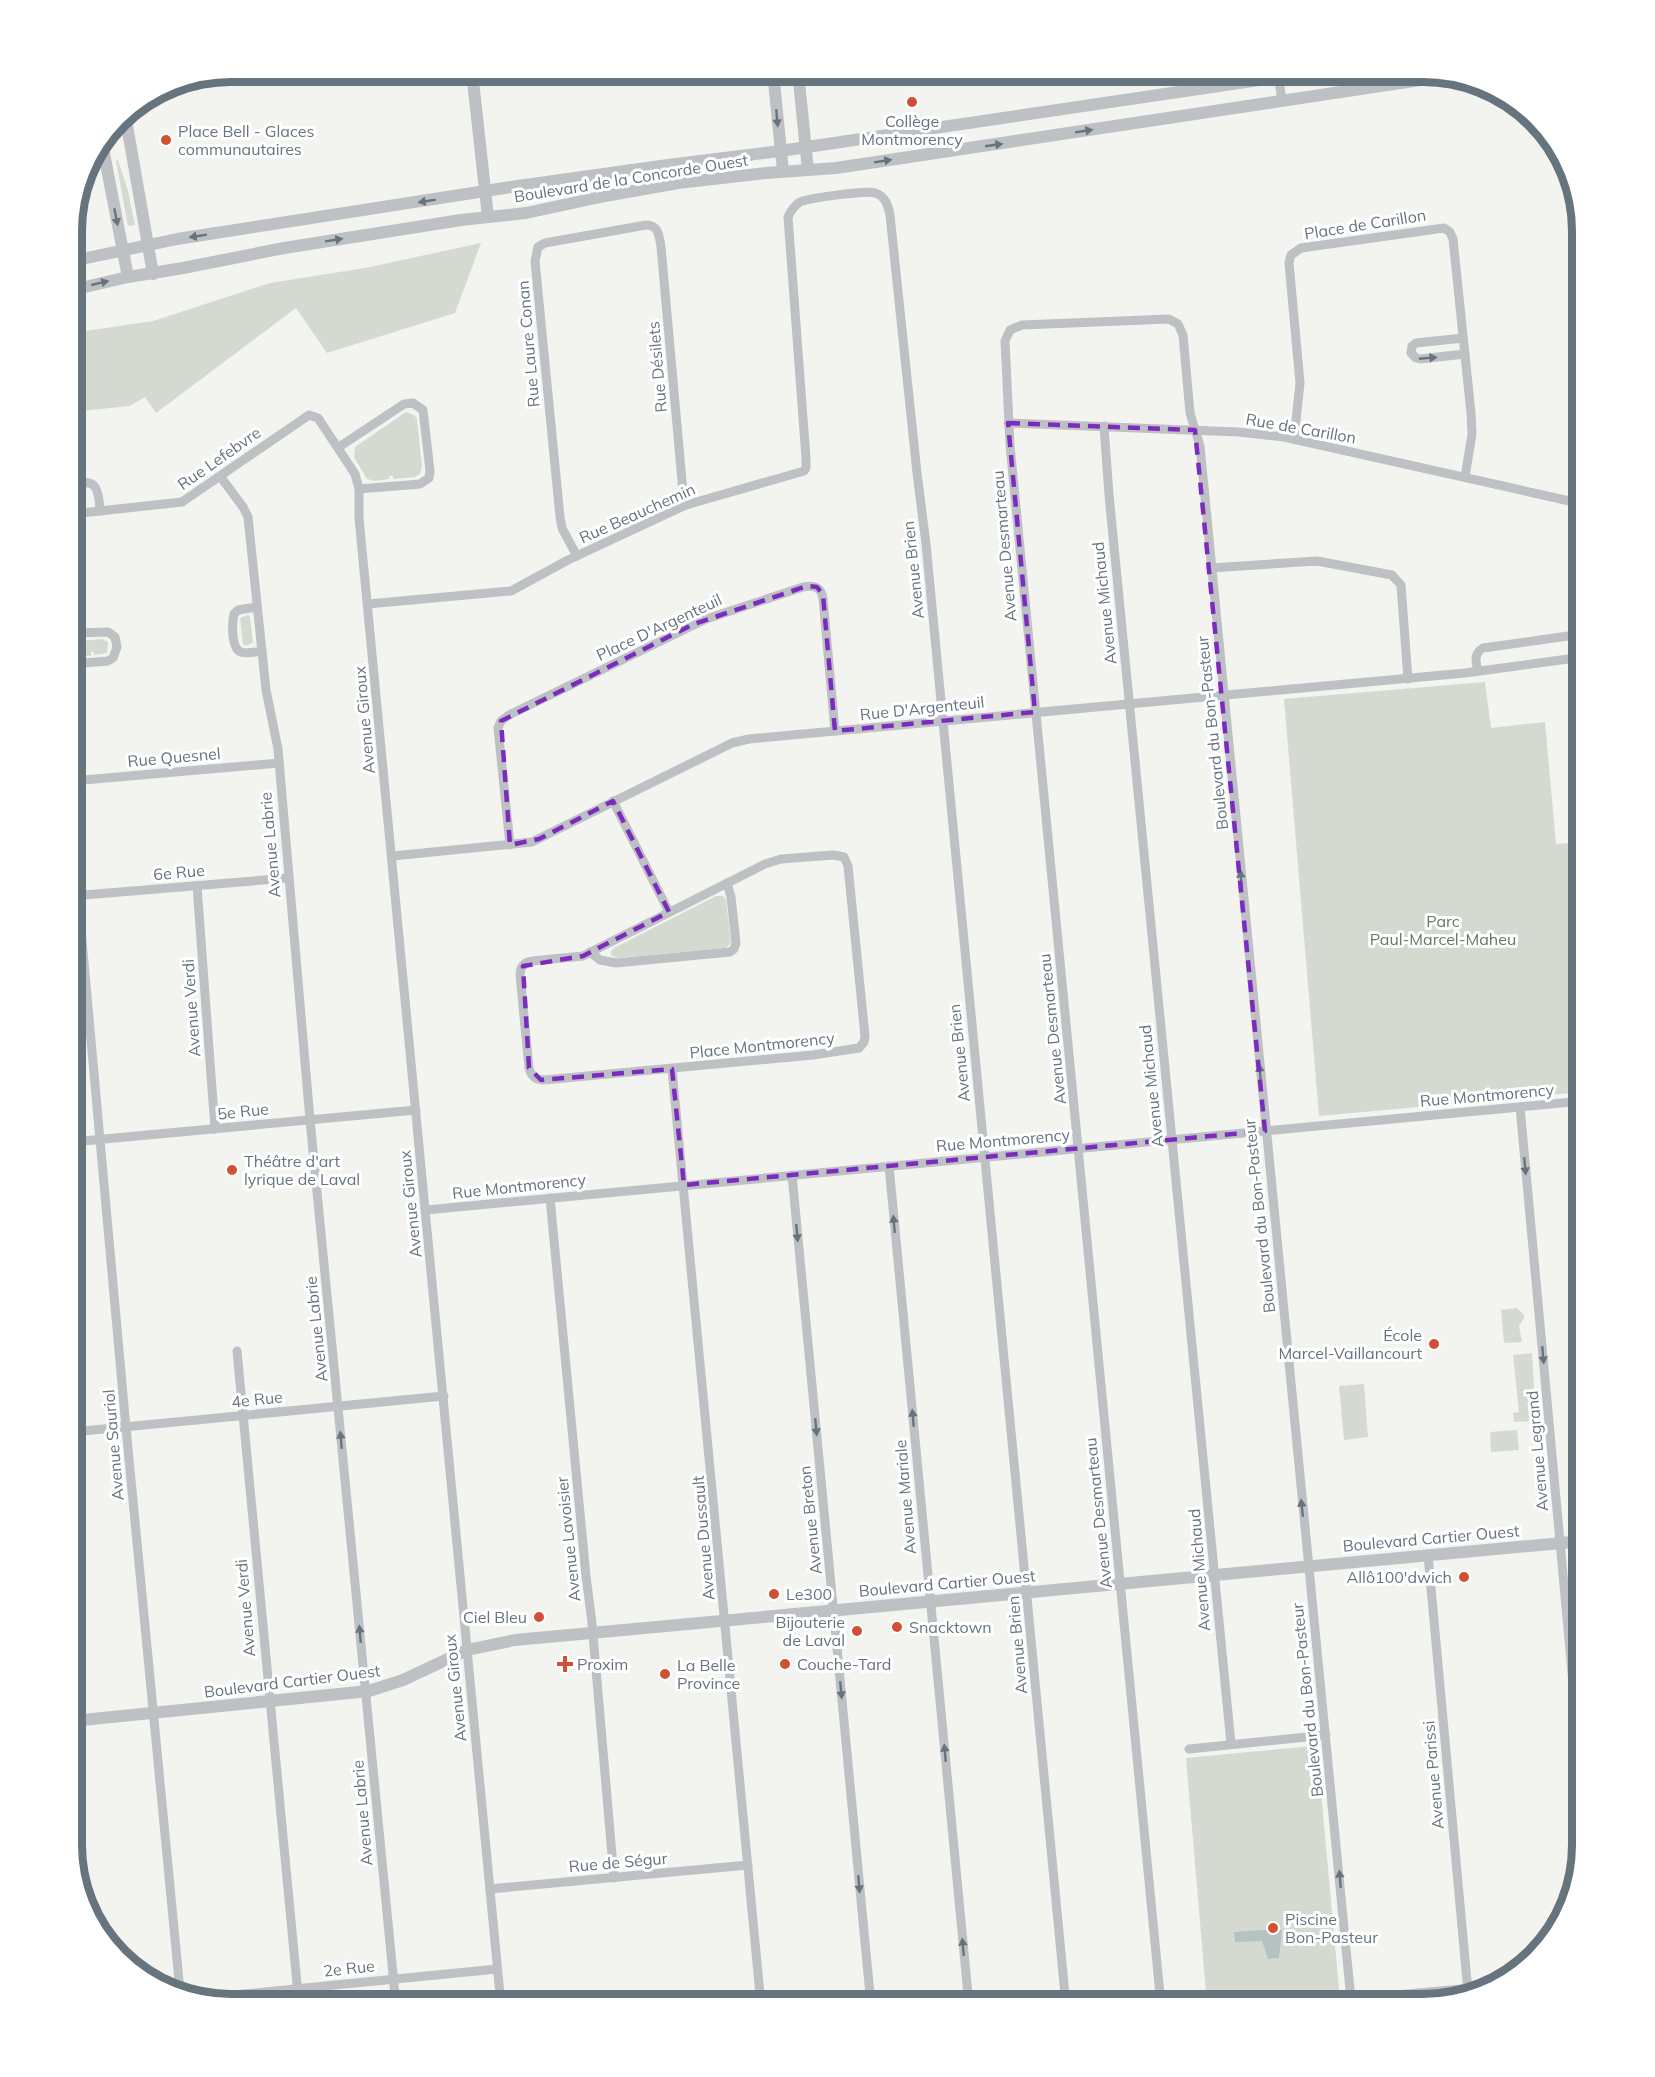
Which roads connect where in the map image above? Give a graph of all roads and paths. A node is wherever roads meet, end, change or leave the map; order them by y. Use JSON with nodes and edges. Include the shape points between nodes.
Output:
{"nodes":[{"id":1,"x":473,"y":82,"type":"edge"},
{"id":2,"x":774,"y":82,"type":"edge"},
{"id":3,"x":799,"y":82,"type":"edge"},
{"id":4,"x":1227,"y":83,"type":"edge"},
{"id":5,"x":1279,"y":83,"type":"edge"},
{"id":6,"x":1401,"y":83,"type":"edge"},
{"id":7,"x":1282,"y":101,"type":"junction"},
{"id":8,"x":127,"y":125,"type":"edge"},
{"id":9,"x":806,"y":147,"type":"junction"},
{"id":10,"x":780,"y":151,"type":"junction"},
{"id":11,"x":104,"y":154,"type":"edge"},
{"id":12,"x":808,"y":170,"type":"junction"},
{"id":13,"x":783,"y":171,"type":"junction"},
{"id":14,"x":484,"y":192,"type":"junction"},
{"id":15,"x":792,"y":210,"type":"joint"},
{"id":16,"x":488,"y":217,"type":"junction"},
{"id":17,"x":655,"y":228,"type":"joint"},
{"id":18,"x":148,"y":244,"type":"junction"},
{"id":19,"x":122,"y":250,"type":"junction"},
{"id":20,"x":83,"y":259,"type":"edge"},
{"id":21,"x":153,"y":274,"type":"junction"},
{"id":22,"x":128,"y":277,"type":"junction"},
{"id":23,"x":83,"y":287,"type":"edge"},
{"id":24,"x":1463,"y":338,"type":"junction"},
{"id":25,"x":1465,"y":354,"type":"junction"},
{"id":26,"x":311,"y":415,"type":"joint"},
{"id":27,"x":1008,"y":423,"type":"junction"},
{"id":28,"x":1104,"y":426,"type":"junction"},
{"id":29,"x":1195,"y":430,"type":"junction"},
{"id":30,"x":1294,"y":439,"type":"junction"},
{"id":31,"x":339,"y":447,"type":"junction"},
{"id":32,"x":220,"y":476,"type":"junction"},
{"id":33,"x":1464,"y":477,"type":"junction"},
{"id":34,"x":83,"y":484,"type":"edge"},
{"id":35,"x":359,"y":489,"type":"junction"},
{"id":36,"x":1572,"y":502,"type":"edge"},
{"id":37,"x":686,"y":505,"type":"junction"},
{"id":38,"x":100,"y":511,"type":"junction"},
{"id":39,"x":83,"y":513,"type":"edge"},
{"id":40,"x":577,"y":556,"type":"junction"},
{"id":41,"x":1211,"y":568,"type":"junction"},
{"id":42,"x":368,"y":604,"type":"junction"},
{"id":43,"x":257,"y":607,"type":"junction"},
{"id":44,"x":83,"y":633,"type":"edge"},
{"id":45,"x":1568,"y":636,"type":"dead end"},
{"id":46,"x":262,"y":651,"type":"junction"},
{"id":47,"x":1572,"y":658,"type":"edge"},
{"id":48,"x":83,"y":663,"type":"edge"},
{"id":49,"x":1478,"y":671,"type":"junction"},
{"id":50,"x":1408,"y":679,"type":"junction"},
{"id":51,"x":1224,"y":695,"type":"junction"},
{"id":52,"x":1129,"y":703,"type":"junction"},
{"id":53,"x":1035,"y":712,"type":"junction"},
{"id":54,"x":942,"y":721,"type":"junction"},
{"id":55,"x":835,"y":731,"type":"junction"},
{"id":56,"x":279,"y":763,"type":"junction"},
{"id":57,"x":83,"y":780,"type":"edge"},
{"id":58,"x":613,"y":801,"type":"junction"},
{"id":59,"x":510,"y":845,"type":"junction"},
{"id":60,"x":393,"y":856,"type":"junction"},
{"id":61,"x":288,"y":878,"type":"junction"},
{"id":62,"x":727,"y":883,"type":"junction"},
{"id":63,"x":197,"y":886,"type":"junction"},
{"id":64,"x":83,"y":895,"type":"edge"},
{"id":65,"x":669,"y":912,"type":"junction"},
{"id":66,"x":590,"y":952,"type":"junction"},
{"id":67,"x":83,"y":970,"type":"edge"},
{"id":68,"x":672,"y":1069,"type":"junction"},
{"id":69,"x":1572,"y":1102,"type":"edge"},
{"id":70,"x":1520,"y":1107,"type":"junction"},
{"id":71,"x":416,"y":1110,"type":"junction"},
{"id":72,"x":310,"y":1120,"type":"junction"},
{"id":73,"x":215,"y":1129,"type":"junction"},
{"id":74,"x":1265,"y":1131,"type":"junction"},
{"id":75,"x":100,"y":1140,"type":"junction"},
{"id":76,"x":1172,"y":1140,"type":"junction"},
{"id":77,"x":82,"y":1141,"type":"edge"},
{"id":78,"x":1078,"y":1148,"type":"junction"},
{"id":79,"x":985,"y":1157,"type":"junction"},
{"id":80,"x":889,"y":1166,"type":"junction"},
{"id":81,"x":792,"y":1175,"type":"junction"},
{"id":82,"x":684,"y":1185,"type":"junction"},
{"id":83,"x":550,"y":1198,"type":"junction"},
{"id":84,"x":426,"y":1210,"type":"junction"},
{"id":85,"x":237,"y":1351,"type":"dead end"},
{"id":86,"x":444,"y":1396,"type":"junction"},
{"id":87,"x":338,"y":1406,"type":"junction"},
{"id":88,"x":243,"y":1416,"type":"junction"},
{"id":89,"x":126,"y":1427,"type":"junction"},
{"id":90,"x":82,"y":1431,"type":"edge"},
{"id":91,"x":1572,"y":1541,"type":"edge"},
{"id":92,"x":1560,"y":1543,"type":"junction"},
{"id":93,"x":1428,"y":1556,"type":"junction"},
{"id":94,"x":1308,"y":1566,"type":"junction"},
{"id":95,"x":1215,"y":1575,"type":"junction"},
{"id":96,"x":1120,"y":1584,"type":"junction"},
{"id":97,"x":1027,"y":1592,"type":"junction"},
{"id":98,"x":930,"y":1601,"type":"junction"},
{"id":99,"x":833,"y":1611,"type":"junction"},
{"id":100,"x":726,"y":1621,"type":"junction"},
{"id":101,"x":593,"y":1633,"type":"junction"},
{"id":102,"x":467,"y":1650,"type":"junction"},
{"id":103,"x":1572,"y":1673,"type":"edge"},
{"id":104,"x":366,"y":1692,"type":"junction"},
{"id":105,"x":269,"y":1702,"type":"junction"},
{"id":106,"x":154,"y":1713,"type":"junction"},
{"id":107,"x":82,"y":1720,"type":"edge"},
{"id":108,"x":1326,"y":1735,"type":"junction"},
{"id":109,"x":1231,"y":1744,"type":"junction"},
{"id":110,"x":1189,"y":1749,"type":"dead end"},
{"id":111,"x":748,"y":1865,"type":"junction"},
{"id":112,"x":614,"y":1878,"type":"junction"},
{"id":113,"x":490,"y":1889,"type":"junction"},
{"id":114,"x":497,"y":1969,"type":"junction"},
{"id":115,"x":393,"y":1978,"type":"junction"},
{"id":116,"x":179,"y":1985,"type":"edge"},
{"id":117,"x":1468,"y":1987,"type":"edge"},
{"id":118,"x":297,"y":1988,"type":"junction"},
{"id":119,"x":1450,"y":1992,"type":"edge"},
{"id":120,"x":241,"y":1994,"type":"edge"},
{"id":121,"x":298,"y":1994,"type":"edge"},
{"id":122,"x":395,"y":1994,"type":"edge"},
{"id":123,"x":500,"y":1994,"type":"edge"},
{"id":124,"x":760,"y":1994,"type":"edge"},
{"id":125,"x":870,"y":1994,"type":"edge"},
{"id":126,"x":968,"y":1994,"type":"edge"},
{"id":127,"x":1065,"y":1994,"type":"edge"},
{"id":128,"x":1160,"y":1994,"type":"edge"},
{"id":129,"x":1350,"y":1994,"type":"edge"},
{"id":130,"x":1421,"y":1994,"type":"edge"}],
"edges":[{"from":1,"to":14,"type":"street"},
{"from":2,"to":10,"type":"street","one_way":true},
{"from":3,"to":9,"type":"street"},
{"from":4,"to":9,"type":"street","name":"Boulevard de la Concorde Ouest"},
{"from":5,"to":7,"type":"street"},
{"from":6,"to":7,"type":"street","name":"Boulevard de la Concorde Ouest"},
{"from":12,"to":7,"type":"street","name":"Boulevard de la Concorde Ouest","one_way":true},
{"from":8,"to":18,"type":"street"},
{"from":9,"to":10,"type":"street","name":"Boulevard de la Concorde Ouest"},
{"from":9,"to":12,"type":"street"},
{"from":10,"to":13,"type":"street"},
{"from":10,"to":14,"type":"street","name":"Boulevard de la Concorde Ouest"},
{"from":11,"to":19,"type":"street","one_way":true},
{"from":12,"to":13,"type":"street","name":"Boulevard de la Concorde Ouest"},
{"from":13,"to":16,"type":"street","name":"Boulevard de la Concorde Ouest","via":[[678,183],[540,211]]},
{"from":14,"to":16,"type":"street"},
{"from":14,"to":18,"type":"street","name":"Boulevard de la Concorde Ouest","one_way":true},
{"from":15,"to":37,"type":"street","name":"Rue Beauchemin","via":[[788,222],[805,470]]},
{"from":15,"to":54,"type":"street","name":"Avenue Brien","via":[[804,201],[866,191],[882,196],[888,207]]},
{"from":21,"to":16,"type":"street","name":"Boulevard de la Concorde Ouest","one_way":true,"via":[[284,248]]},
{"from":17,"to":37,"type":"street","name":"Rue Désilets","via":[[659,235]]},
{"from":17,"to":40,"type":"street","name":"Rue Laure Conan","via":[[646,225],[551,241],[540,245],[536,252],[561,523]]},
{"from":18,"to":19,"type":"street","name":"Boulevard de la Concorde Ouest"},
{"from":18,"to":21,"type":"street"},
{"from":19,"to":20,"type":"street","name":"Boulevard de la Concorde Ouest"},
{"from":19,"to":22,"type":"street"},
{"from":21,"to":22,"type":"street","name":"Boulevard de la Concorde Ouest"},
{"from":23,"to":22,"type":"street","name":"Boulevard de la Concorde Ouest","one_way":true},
{"from":24,"to":25,"type":"street","name":"Place de Carillon"},
{"from":24,"to":25,"type":"street","one_way":true,"via":[[1416,343],[1411,353],[1420,359]]},
{"from":24,"to":30,"type":"street","name":"Place de Carillon","via":[[1453,239],[1446,229],[1295,250],[1289,261],[1300,383]]},
{"from":25,"to":33,"type":"street","name":"Place de Carillon","via":[[1472,434]]},
{"from":26,"to":31,"type":"street","name":"Avenue Giroux","via":[[318,418]]},
{"from":26,"to":32,"type":"street","name":"Rue Lefebvre"},
{"from":27,"to":28,"type":"street","name":"Rue de Carillon"},
{"from":27,"to":29,"type":"street","name":"Avenue Desmarteau","via":[[1005,341],[1013,328],[1166,319],[1178,324],[1183,332]]},
{"from":27,"to":53,"type":"street","name":"Avenue Desmarteau"},
{"from":28,"to":29,"type":"street","name":"Rue de Carillon"},
{"from":28,"to":52,"type":"street","name":"Avenue Michaud"},
{"from":29,"to":30,"type":"street","name":"Rue de Carillon"},
{"from":29,"to":41,"type":"street","name":"Boulevard du Bon-Pasteur","via":[[1200,446]]},
{"from":30,"to":33,"type":"street","name":"Rue de Carillon"},
{"from":31,"to":35,"type":"street","name":"Avenue Giroux"},
{"from":31,"to":35,"type":"street","via":[[404,404],[413,403],[423,410],[429,478],[420,484]]},
{"from":32,"to":38,"type":"street","name":"Rue Lefebvre","via":[[182,502]]},
{"from":32,"to":43,"type":"street","name":"Avenue Labrie","via":[[248,516]]},
{"from":33,"to":36,"type":"street","name":"Rue de Carillon"},
{"from":34,"to":38,"type":"street","via":[[95,486]]},
{"from":35,"to":42,"type":"street","name":"Avenue Giroux"},
{"from":37,"to":40,"type":"street","name":"Rue Beauchemin"},
{"from":38,"to":39,"type":"street","name":"Rue Lefebvre"},
{"from":40,"to":42,"type":"street","name":"Rue Beauchemin","via":[[505,592]]},
{"from":41,"to":50,"type":"street","via":[[1317,561],[1392,574],[1401,589]]},
{"from":41,"to":51,"type":"street","name":"Boulevard du Bon-Pasteur"},
{"from":42,"to":60,"type":"street","name":"Avenue Giroux"},
{"from":43,"to":46,"type":"street","name":"Avenue Labrie"},
{"from":43,"to":46,"type":"street","via":[[234,614],[235,644],[243,653]]},
{"from":44,"to":48,"type":"street","via":[[108,632],[115,637],[117,647],[108,661]]},
{"from":45,"to":49,"type":"street","via":[[1483,648],[1476,656]]},
{"from":46,"to":56,"type":"street","name":"Avenue Labrie"},
{"from":47,"to":49,"type":"street","name":"Rue D'Argenteuil"},
{"from":49,"to":50,"type":"street","name":"Rue D'Argenteuil"},
{"from":50,"to":51,"type":"street","name":"Rue D'Argenteuil"},
{"from":51,"to":52,"type":"street","name":"Rue D'Argenteuil"},
{"from":74,"to":51,"type":"street","name":"Boulevard du Bon-Pasteur","one_way":true},
{"from":52,"to":53,"type":"street","name":"Rue D'Argenteuil"},
{"from":52,"to":76,"type":"street","name":"Avenue Michaud"},
{"from":53,"to":54,"type":"street","name":"Rue D'Argenteuil"},
{"from":53,"to":78,"type":"street","name":"Avenue Desmarteau"},
{"from":54,"to":55,"type":"street","name":"Rue D'Argenteuil"},
{"from":54,"to":79,"type":"street","name":"Avenue Brien"},
{"from":55,"to":58,"type":"street","name":"Rue D'Argenteuil","via":[[737,742]]},
{"from":55,"to":59,"type":"street","name":"Place D'Argenteuil","via":[[820,590],[803,587],[714,616],[501,721],[498,728]]},
{"from":56,"to":57,"type":"street","name":"Rue Quesnel"},
{"from":56,"to":61,"type":"street","name":"Avenue Labrie"},
{"from":58,"to":59,"type":"street","name":"Rue D'Argenteuil","via":[[532,842]]},
{"from":58,"to":65,"type":"street"},
{"from":59,"to":60,"type":"street","name":"Rue D'Argenteuil"},
{"from":60,"to":71,"type":"street","name":"Avenue Giroux"},
{"from":61,"to":63,"type":"street","name":"6e Rue"},
{"from":61,"to":72,"type":"street","name":"Avenue Labrie"},
{"from":62,"to":65,"type":"street","name":"Place Montmorency"},
{"from":62,"to":66,"type":"street","via":[[736,941],[732,951],[616,963],[595,958]]},
{"from":62,"to":68,"type":"street","name":"Place Montmorency","via":[[782,859],[844,857],[864,1042],[853,1050]]},
{"from":63,"to":64,"type":"street","name":"6e Rue"},
{"from":63,"to":73,"type":"street","name":"Avenue Verdi"},
{"from":65,"to":66,"type":"street","name":"Place Montmorency"},
{"from":66,"to":68,"type":"street","name":"Place Montmorency","via":[[579,957],[530,961],[522,968],[532,1076],[544,1080]]},
{"from":67,"to":75,"type":"street","name":"Avenue Sauriol"},
{"from":68,"to":82,"type":"street","name":"Avenue Dussault"},
{"from":69,"to":70,"type":"street","name":"Rue Montmorency"},
{"from":70,"to":74,"type":"street","name":"Rue Montmorency"},
{"from":70,"to":92,"type":"street","name":"Avenue Legrand","one_way":true},
{"from":71,"to":72,"type":"street","name":"5e Rue"},
{"from":71,"to":84,"type":"street","name":"Avenue Giroux"},
{"from":72,"to":73,"type":"street","name":"5e Rue"},
{"from":72,"to":87,"type":"street","name":"Avenue Labrie"},
{"from":73,"to":75,"type":"street","name":"5e Rue"},
{"from":74,"to":76,"type":"street","name":"Rue Montmorency"},
{"from":94,"to":74,"type":"street","name":"Boulevard du Bon-Pasteur","one_way":true},
{"from":75,"to":77,"type":"street","name":"5e Rue"},
{"from":75,"to":89,"type":"street","name":"Avenue Sauriol"},
{"from":76,"to":78,"type":"street","name":"Rue Montmorency"},
{"from":76,"to":95,"type":"street","name":"Avenue Michaud"},
{"from":78,"to":79,"type":"street","name":"Rue Montmorency"},
{"from":78,"to":96,"type":"street","name":"Avenue Desmarteau"},
{"from":79,"to":80,"type":"street","name":"Rue Montmorency"},
{"from":79,"to":97,"type":"street","name":"Avenue Brien"},
{"from":80,"to":81,"type":"street","name":"Rue Montmorency"},
{"from":98,"to":80,"type":"street","name":"Avenue Mariale","one_way":true},
{"from":81,"to":82,"type":"street","name":"Rue Montmorency"},
{"from":81,"to":99,"type":"street","name":"Avenue Breton","one_way":true},
{"from":82,"to":83,"type":"street","name":"Rue Montmorency"},
{"from":82,"to":100,"type":"street","name":"Avenue Dussault"},
{"from":83,"to":84,"type":"street","name":"Rue Montmorency"},
{"from":83,"to":101,"type":"street","name":"Avenue Lavoisier"},
{"from":84,"to":86,"type":"street","name":"Avenue Giroux"},
{"from":85,"to":88,"type":"street","name":"Avenue Verdi"},
{"from":86,"to":87,"type":"street","name":"4e Rue"},
{"from":86,"to":102,"type":"street","name":"Avenue Giroux"},
{"from":87,"to":88,"type":"street","name":"4e Rue"},
{"from":104,"to":87,"type":"street","name":"Avenue Labrie","one_way":true},
{"from":88,"to":89,"type":"street","name":"4e Rue"},
{"from":88,"to":105,"type":"street","name":"Avenue Verdi"},
{"from":89,"to":90,"type":"street","name":"4e Rue"},
{"from":89,"to":106,"type":"street","name":"Avenue Sauriol"},
{"from":91,"to":92,"type":"street","name":"Boulevard Cartier Ouest"},
{"from":92,"to":93,"type":"street","name":"Boulevard Cartier Ouest"},
{"from":92,"to":103,"type":"street","name":"Avenue Legrand"},
{"from":93,"to":94,"type":"street","name":"Boulevard Cartier Ouest"},
{"from":93,"to":117,"type":"street","name":"Avenue Parissi"},
{"from":94,"to":95,"type":"street","name":"Boulevard Cartier Ouest"},
{"from":94,"to":108,"type":"street","name":"Boulevard du Bon-Pasteur"},
{"from":95,"to":96,"type":"street","name":"Boulevard Cartier Ouest"},
{"from":95,"to":109,"type":"street","name":"Avenue Michaud"},
{"from":96,"to":97,"type":"street","name":"Boulevard Cartier Ouest"},
{"from":96,"to":128,"type":"street","name":"Avenue Desmarteau"},
{"from":97,"to":98,"type":"street","name":"Boulevard Cartier Ouest"},
{"from":97,"to":127,"type":"street","name":"Avenue Brien"},
{"from":98,"to":99,"type":"street","name":"Boulevard Cartier Ouest"},
{"from":126,"to":98,"type":"street","name":"Avenue Mariale","one_way":true},
{"from":99,"to":100,"type":"street","name":"Boulevard Cartier Ouest"},
{"from":99,"to":125,"type":"street","name":"Avenue Breton","one_way":true},
{"from":100,"to":101,"type":"street","name":"Boulevard Cartier Ouest"},
{"from":100,"to":111,"type":"street","name":"Avenue Dussault"},
{"from":101,"to":102,"type":"street","name":"Boulevard Cartier Ouest","via":[[506,1641]]},
{"from":101,"to":112,"type":"street","name":"Avenue Lavoisier"},
{"from":102,"to":104,"type":"street","name":"Boulevard Cartier Ouest","via":[[403,1680]]},
{"from":102,"to":113,"type":"street","name":"Avenue Giroux"},
{"from":104,"to":105,"type":"street","name":"Boulevard Cartier Ouest"},
{"from":104,"to":115,"type":"street","name":"Avenue Labrie"},
{"from":105,"to":106,"type":"street","name":"Boulevard Cartier Ouest"},
{"from":105,"to":118,"type":"street","name":"Avenue Verdi"},
{"from":106,"to":107,"type":"street","name":"Boulevard Cartier Ouest"},
{"from":106,"to":116,"type":"street","name":"Avenue Sauriol"},
{"from":108,"to":109,"type":"street"},
{"from":129,"to":108,"type":"street","name":"Boulevard du Bon-Pasteur","one_way":true},
{"from":109,"to":110,"type":"street"},
{"from":111,"to":112,"type":"street","name":"Rue de Ségur"},
{"from":111,"to":124,"type":"street","name":"Avenue Dussault"},
{"from":112,"to":113,"type":"street","name":"Rue de Ségur"},
{"from":113,"to":114,"type":"street","name":"Avenue Giroux"},
{"from":114,"to":115,"type":"street","name":"2e Rue"},
{"from":114,"to":123,"type":"street","name":"Avenue Giroux"},
{"from":115,"to":118,"type":"street","name":"2e Rue"},
{"from":115,"to":122,"type":"street","name":"Avenue Labrie"},
{"from":118,"to":120,"type":"street","name":"2e Rue"},
{"from":118,"to":121,"type":"street","name":"Avenue Verdi"},
{"from":119,"to":130,"type":"street"}]}
